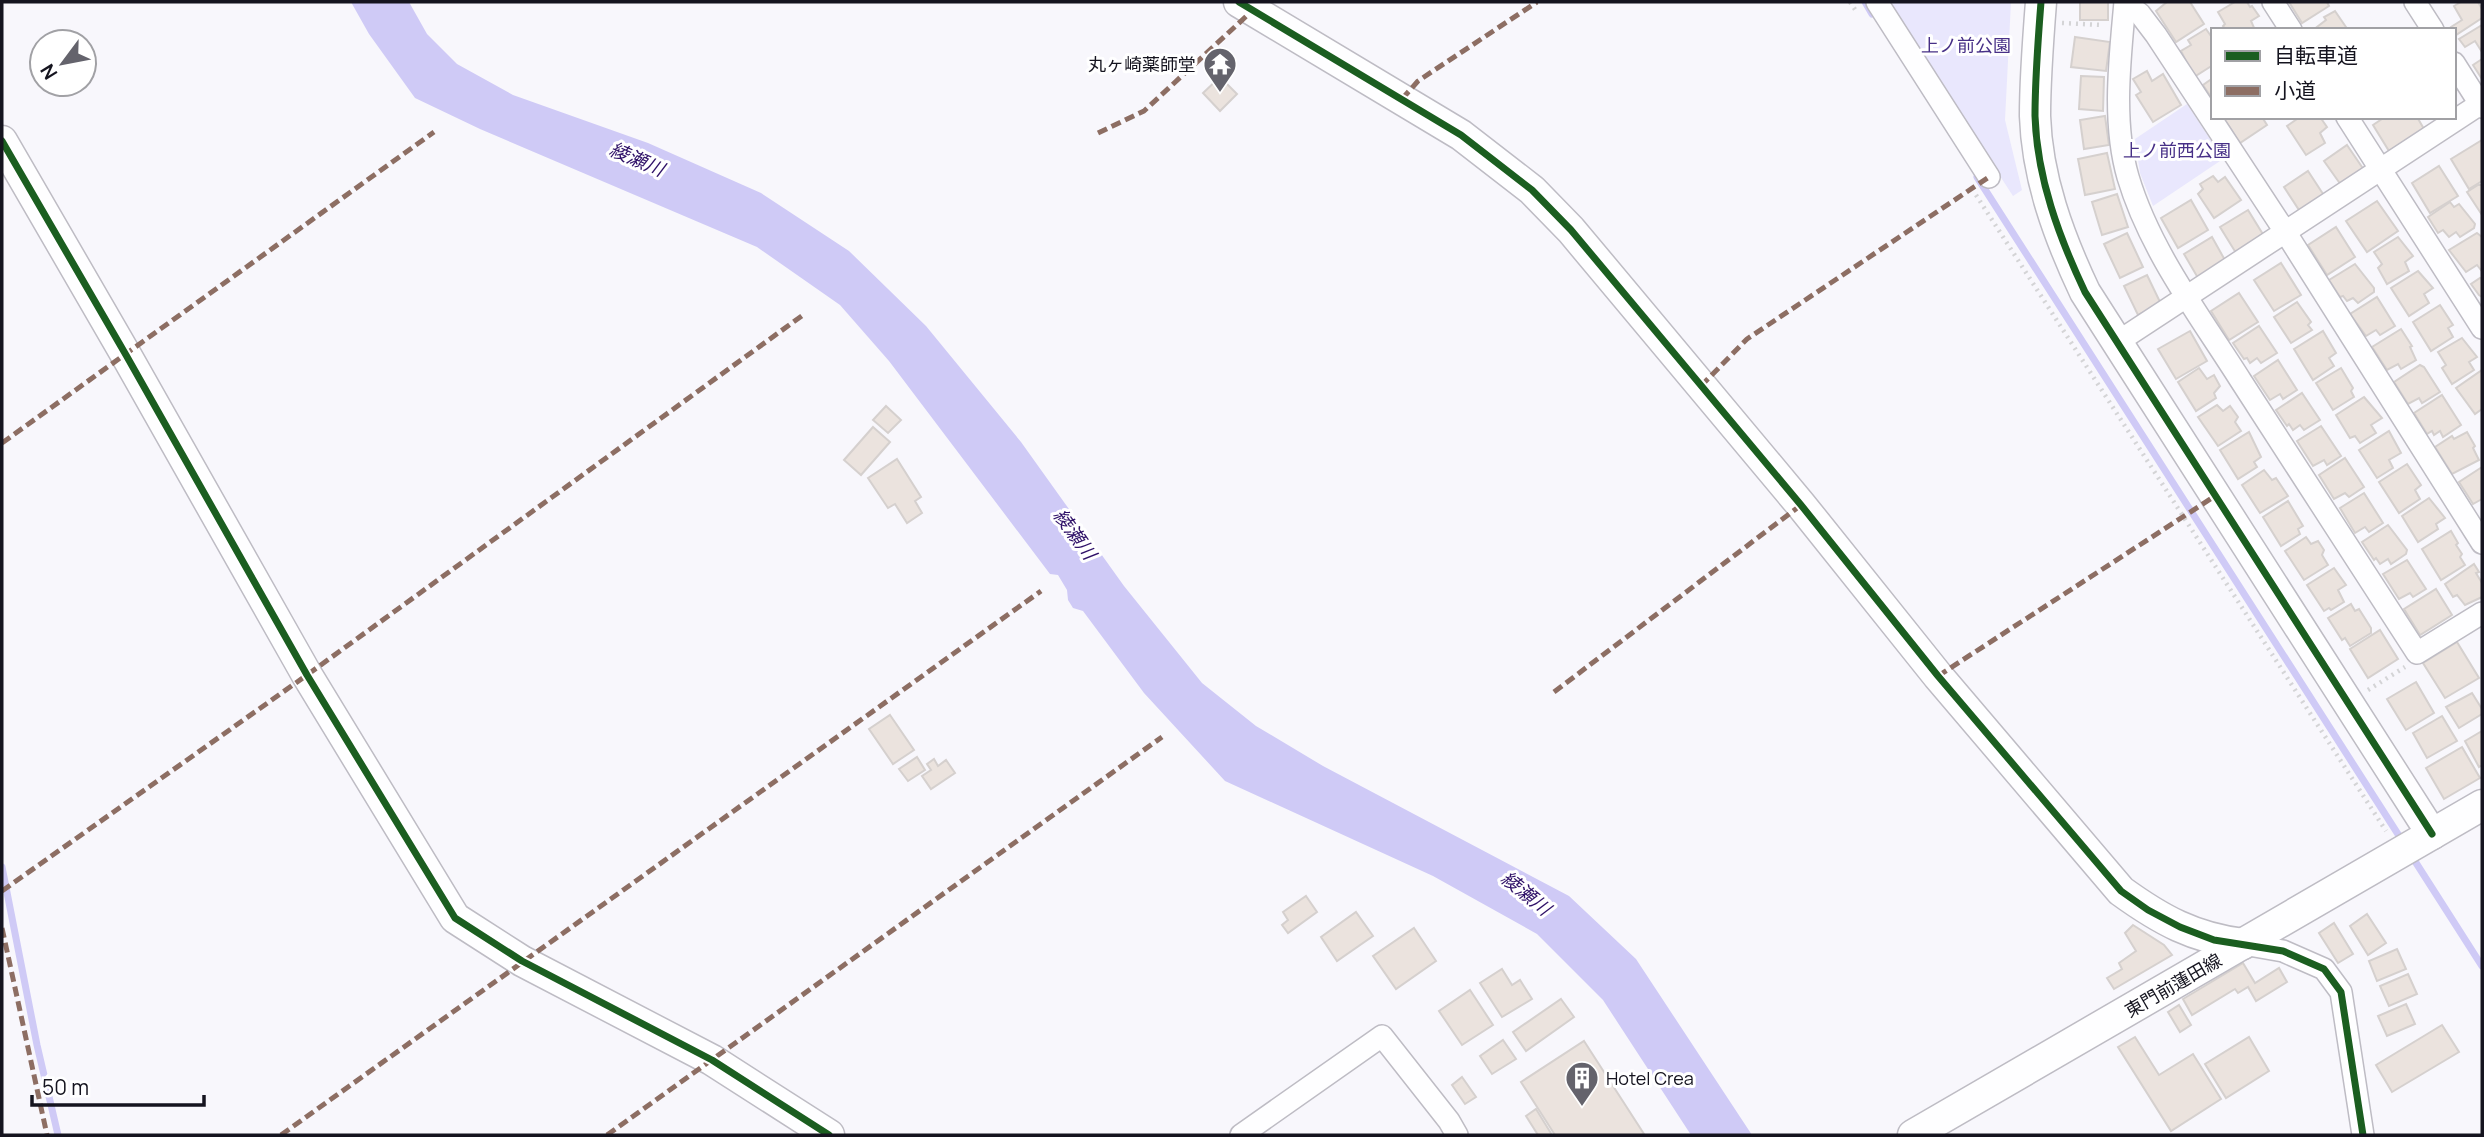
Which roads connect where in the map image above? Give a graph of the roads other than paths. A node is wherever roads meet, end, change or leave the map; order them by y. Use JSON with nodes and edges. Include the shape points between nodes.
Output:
{"nodes":[{"id":1,"x":1239,"y":2,"type":"edge"},
{"id":2,"x":1877,"y":2,"type":"edge"},
{"id":3,"x":2273,"y":2,"type":"edge"},
{"id":4,"x":2415,"y":2,"type":"edge"},
{"id":5,"x":2049,"y":12,"type":"edge"},
{"id":6,"x":2290,"y":28,"type":"edge"},
{"id":7,"x":2432,"y":28,"type":"edge"},
{"id":8,"x":2456,"y":66,"type":"edge"},
{"id":9,"x":2481,"y":105,"type":"edge"},
{"id":10,"x":2211,"y":119,"type":"edge"},
{"id":11,"x":2211,"y":119,"type":"edge"},
{"id":12,"x":2348,"y":119,"type":"edge"},
{"id":13,"x":2,"y":141,"type":"edge"},
{"id":14,"x":2380,"y":170,"type":"junction"},
{"id":15,"x":1980,"y":182,"type":"road end"},
{"id":16,"x":2286,"y":233,"type":"junction"},
{"id":17,"x":2187,"y":296,"type":"junction"},
{"id":18,"x":2482,"y":328,"type":"edge"},
{"id":19,"x":2116,"y":343,"type":"junction"},
{"id":20,"x":2482,"y":544,"type":"edge"},
{"id":21,"x":2482,"y":613,"type":"edge"},
{"id":22,"x":2482,"y":805,"type":"edge"},
{"id":23,"x":2432,"y":834,"type":"junction"},
{"id":24,"x":2244,"y":944,"type":"junction"},
{"id":25,"x":829,"y":1135,"type":"edge"},
{"id":26,"x":1241,"y":1135,"type":"edge"},
{"id":27,"x":1457,"y":1135,"type":"edge"},
{"id":28,"x":1913,"y":1135,"type":"edge"},
{"id":29,"x":2363,"y":1135,"type":"edge"}],
"edges":[{"from":1,"to":24,"type":"street","via":[[1461,135],[1532,190],[1571,230],[2121,891],[2180,927],[2214,940]]},
{"from":2,"to":15,"type":"street"},
{"from":3,"to":6,"type":"street"},
{"from":4,"to":7,"type":"street"},
{"from":5,"to":19,"type":"street","via":[[2035,118],[2050,205],[2063,246]]},
{"from":8,"to":9,"type":"street"},
{"from":9,"to":14,"type":"street"},
{"from":10,"to":16,"type":"street"},
{"from":11,"to":17,"type":"street","via":[[2156,35],[2125,2],[2121,129],[2128,174],[2144,222]]},
{"from":12,"to":14,"type":"street"},
{"from":13,"to":25,"type":"street","via":[[307,674],[456,918],[522,961],[712,1060]]},
{"from":14,"to":16,"type":"street"},
{"from":14,"to":18,"type":"street"},
{"from":16,"to":17,"type":"street"},
{"from":16,"to":20,"type":"street"},
{"from":17,"to":19,"type":"street"},
{"from":17,"to":21,"type":"street","via":[[2417,653]]},
{"from":19,"to":23,"type":"street"},
{"from":22,"to":23,"type":"street","name":"東門前蓮田線"},
{"from":23,"to":24,"type":"street","name":"東門前蓮田線"},
{"from":24,"to":28,"type":"street","name":"東門前蓮田線"},
{"from":24,"to":29,"type":"street","via":[[2283,951],[2323,969],[2341,992]]},
{"from":26,"to":27,"type":"street","via":[[1382,1036]]}]}
